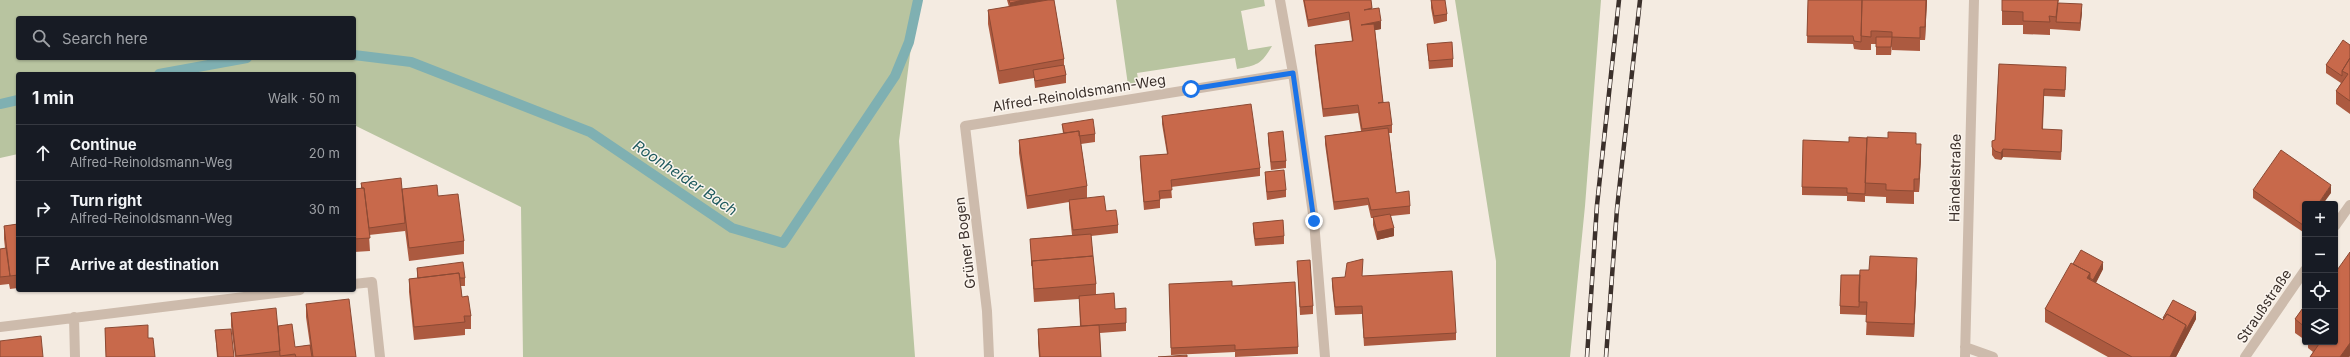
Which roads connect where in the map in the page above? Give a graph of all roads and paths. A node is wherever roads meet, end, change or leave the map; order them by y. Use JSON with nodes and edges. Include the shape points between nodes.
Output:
{"nodes":[{"id":1,"x":1280,"y":0,"type":"edge"},
{"id":2,"x":1974,"y":0,"type":"edge"},
{"id":3,"x":1293,"y":73,"type":"junction"},
{"id":4,"x":964,"y":126,"type":"joint"},
{"id":5,"x":2350,"y":205,"type":"edge"},
{"id":6,"x":2338,"y":222,"type":"edge"},
{"id":7,"x":2303,"y":273,"type":"edge"},
{"id":8,"x":356,"y":284,"type":"edge"},
{"id":9,"x":283,"y":292,"type":"edge"},
{"id":10,"x":74,"y":316,"type":"junction"},
{"id":11,"x":0,"y":327,"type":"edge"},
{"id":12,"x":1965,"y":352,"type":"edge"},
{"id":13,"x":75,"y":357,"type":"edge"},
{"id":14,"x":380,"y":357,"type":"edge"},
{"id":15,"x":989,"y":357,"type":"edge"},
{"id":16,"x":1325,"y":357,"type":"edge"},
{"id":17,"x":1993,"y":357,"type":"edge"},
{"id":18,"x":2245,"y":357,"type":"edge"}],
"edges":[{"from":1,"to":3,"type":"street"},
{"from":2,"to":12,"type":"street","name":"Händelstraße"},
{"from":3,"to":4,"type":"street","name":"Alfred-Reinoldsmann-Weg"},
{"from":3,"to":16,"type":"street","via":[[1314,221]]},
{"from":4,"to":15,"type":"street","name":"Grüner Bogen","via":[[986,304]]},
{"from":5,"to":6,"type":"street"},
{"from":7,"to":18,"type":"street","name":"Straußstraße"},
{"from":8,"to":14,"type":"street","via":[[372,282]]},
{"from":9,"to":10,"type":"street"},
{"from":10,"to":11,"type":"street"},
{"from":10,"to":13,"type":"street"},
{"from":12,"to":17,"type":"street"}]}
